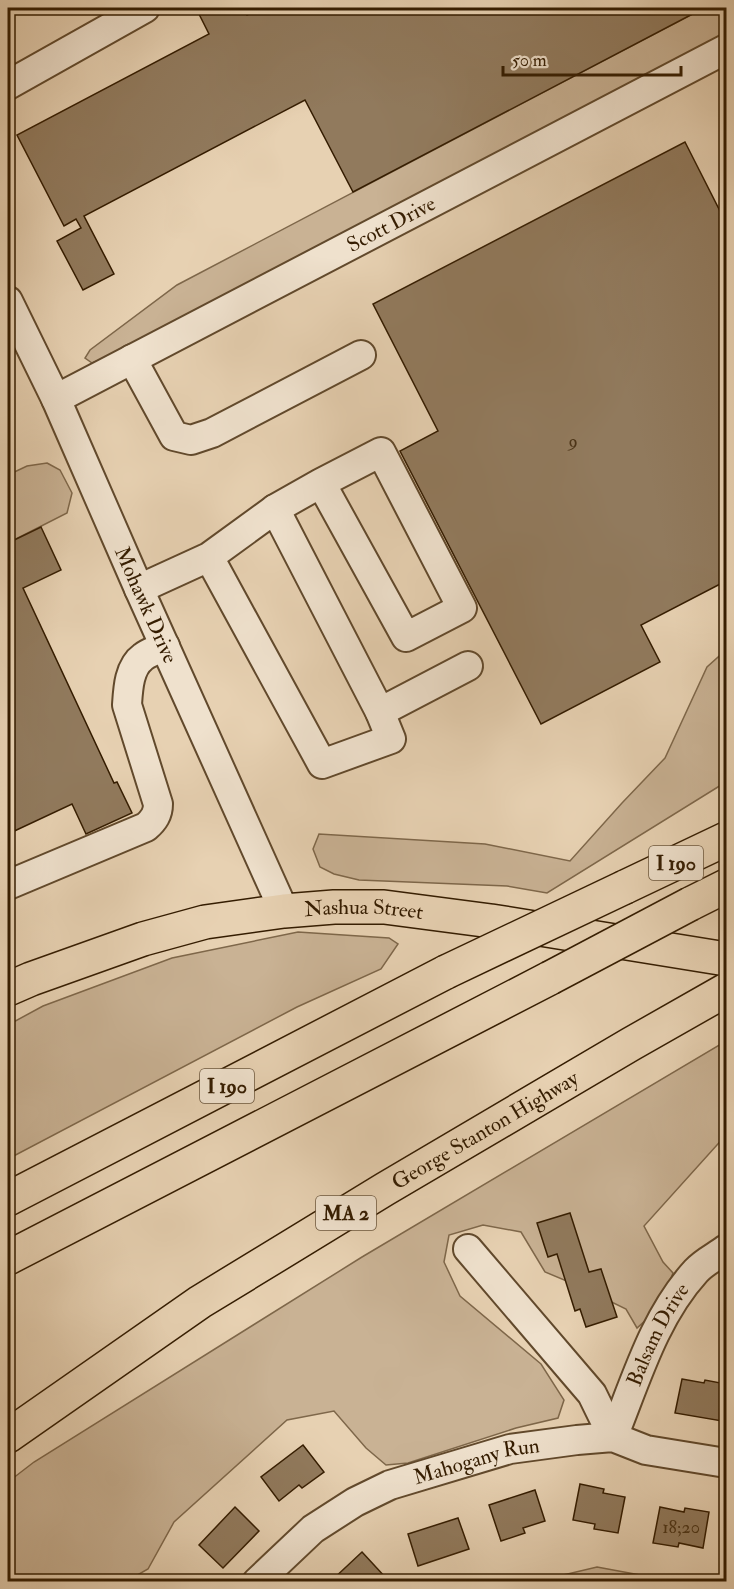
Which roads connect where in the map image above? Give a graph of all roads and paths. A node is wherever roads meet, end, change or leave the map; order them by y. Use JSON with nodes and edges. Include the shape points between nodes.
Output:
{"nodes":[{"id":1,"x":145,"y":8,"type":"edge"},
{"id":2,"x":726,"y":49,"type":"edge"},
{"id":3,"x":8,"y":85,"type":"edge"},
{"id":4,"x":8,"y":301,"type":"edge"},
{"id":5,"x":361,"y":355,"type":"dead end"},
{"id":6,"x":132,"y":359,"type":"junction"},
{"id":7,"x":56,"y":399,"type":"junction"},
{"id":8,"x":321,"y":483,"type":"junction"},
{"id":9,"x":275,"y":509,"type":"junction"},
{"id":10,"x":209,"y":557,"type":"junction"},
{"id":11,"x":139,"y":589,"type":"junction"},
{"id":12,"x":165,"y":646,"type":"junction"},
{"id":13,"x":468,"y":666,"type":"dead end"},
{"id":14,"x":380,"y":712,"type":"junction"},
{"id":15,"x":726,"y":839,"type":"edge"},
{"id":16,"x":8,"y":885,"type":"edge"},
{"id":17,"x":726,"y":886,"type":"edge"},
{"id":18,"x":284,"y":911,"type":"junction"},
{"id":19,"x":726,"y":959,"type":"edge"},
{"id":20,"x":8,"y":989,"type":"edge"},
{"id":21,"x":726,"y":990,"type":"edge"},
{"id":22,"x":8,"y":1199,"type":"edge"},
{"id":23,"x":468,"y":1249,"type":"dead end"},
{"id":24,"x":726,"y":1250,"type":"edge"},
{"id":25,"x":8,"y":1258,"type":"edge"},
{"id":26,"x":200,"y":1302,"type":"junction"},
{"id":27,"x":8,"y":1412,"type":"edge"},
{"id":28,"x":8,"y":1436,"type":"edge"},
{"id":29,"x":613,"y":1437,"type":"junction"},
{"id":30,"x":726,"y":1463,"type":"edge"},
{"id":31,"x":257,"y":1581,"type":"edge"}],
"edges":[{"from":1,"to":3,"type":"street"},
{"from":2,"to":6,"type":"street","name":"Scott Drive"},
{"from":4,"to":7,"type":"street","name":"Mohawk Drive"},
{"from":5,"to":6,"type":"street","via":[[212,433],[191,440],[174,436]]},
{"from":6,"to":7,"type":"street","name":"Scott Drive"},
{"from":7,"to":11,"type":"street","name":"Mohawk Drive"},
{"from":8,"to":8,"type":"street","via":[[381,452],[462,608],[406,638]]},
{"from":8,"to":9,"type":"street"},
{"from":9,"to":10,"type":"street"},
{"from":9,"to":14,"type":"street"},
{"from":10,"to":11,"type":"street"},
{"from":10,"to":14,"type":"street","via":[[322,764],[391,739]]},
{"from":11,"to":12,"type":"street","name":"Mohawk Drive"},
{"from":12,"to":16,"type":"street","via":[[137,664],[131,674],[126,705],[158,804],[153,820],[146,827]]},
{"from":12,"to":18,"type":"street","name":"Mohawk Drive"},
{"from":13,"to":14,"type":"street"},
{"from":15,"to":22,"type":"main road","number":"I 190","bridge":true,"via":[[446,972]]},
{"from":17,"to":25,"type":"main road","bridge":true},
{"from":18,"to":19,"type":"main road","name":"Nashua Street","via":[[384,908]]},
{"from":18,"to":20,"type":"main road","name":"Nashua Street","via":[[205,922],[143,939]]},
{"from":21,"to":26,"type":"main road","name":"George Stanton Highway","number":"MA 2","via":[[406,1176]]},
{"from":23,"to":29,"type":"street","via":[[592,1394]]},
{"from":24,"to":29,"type":"street","name":"Balsam Drive","via":[[698,1269],[671,1305],[657,1329]]},
{"from":26,"to":27,"type":"main road"},
{"from":26,"to":28,"type":"main road","name":"George Stanton Highway","number":"MA 2"},
{"from":29,"to":30,"type":"street","name":"Mahogany Run","via":[[646,1450]]},
{"from":29,"to":31,"type":"street","name":"Mahogany Run","via":[[510,1449],[390,1485],[314,1529]]}]}
